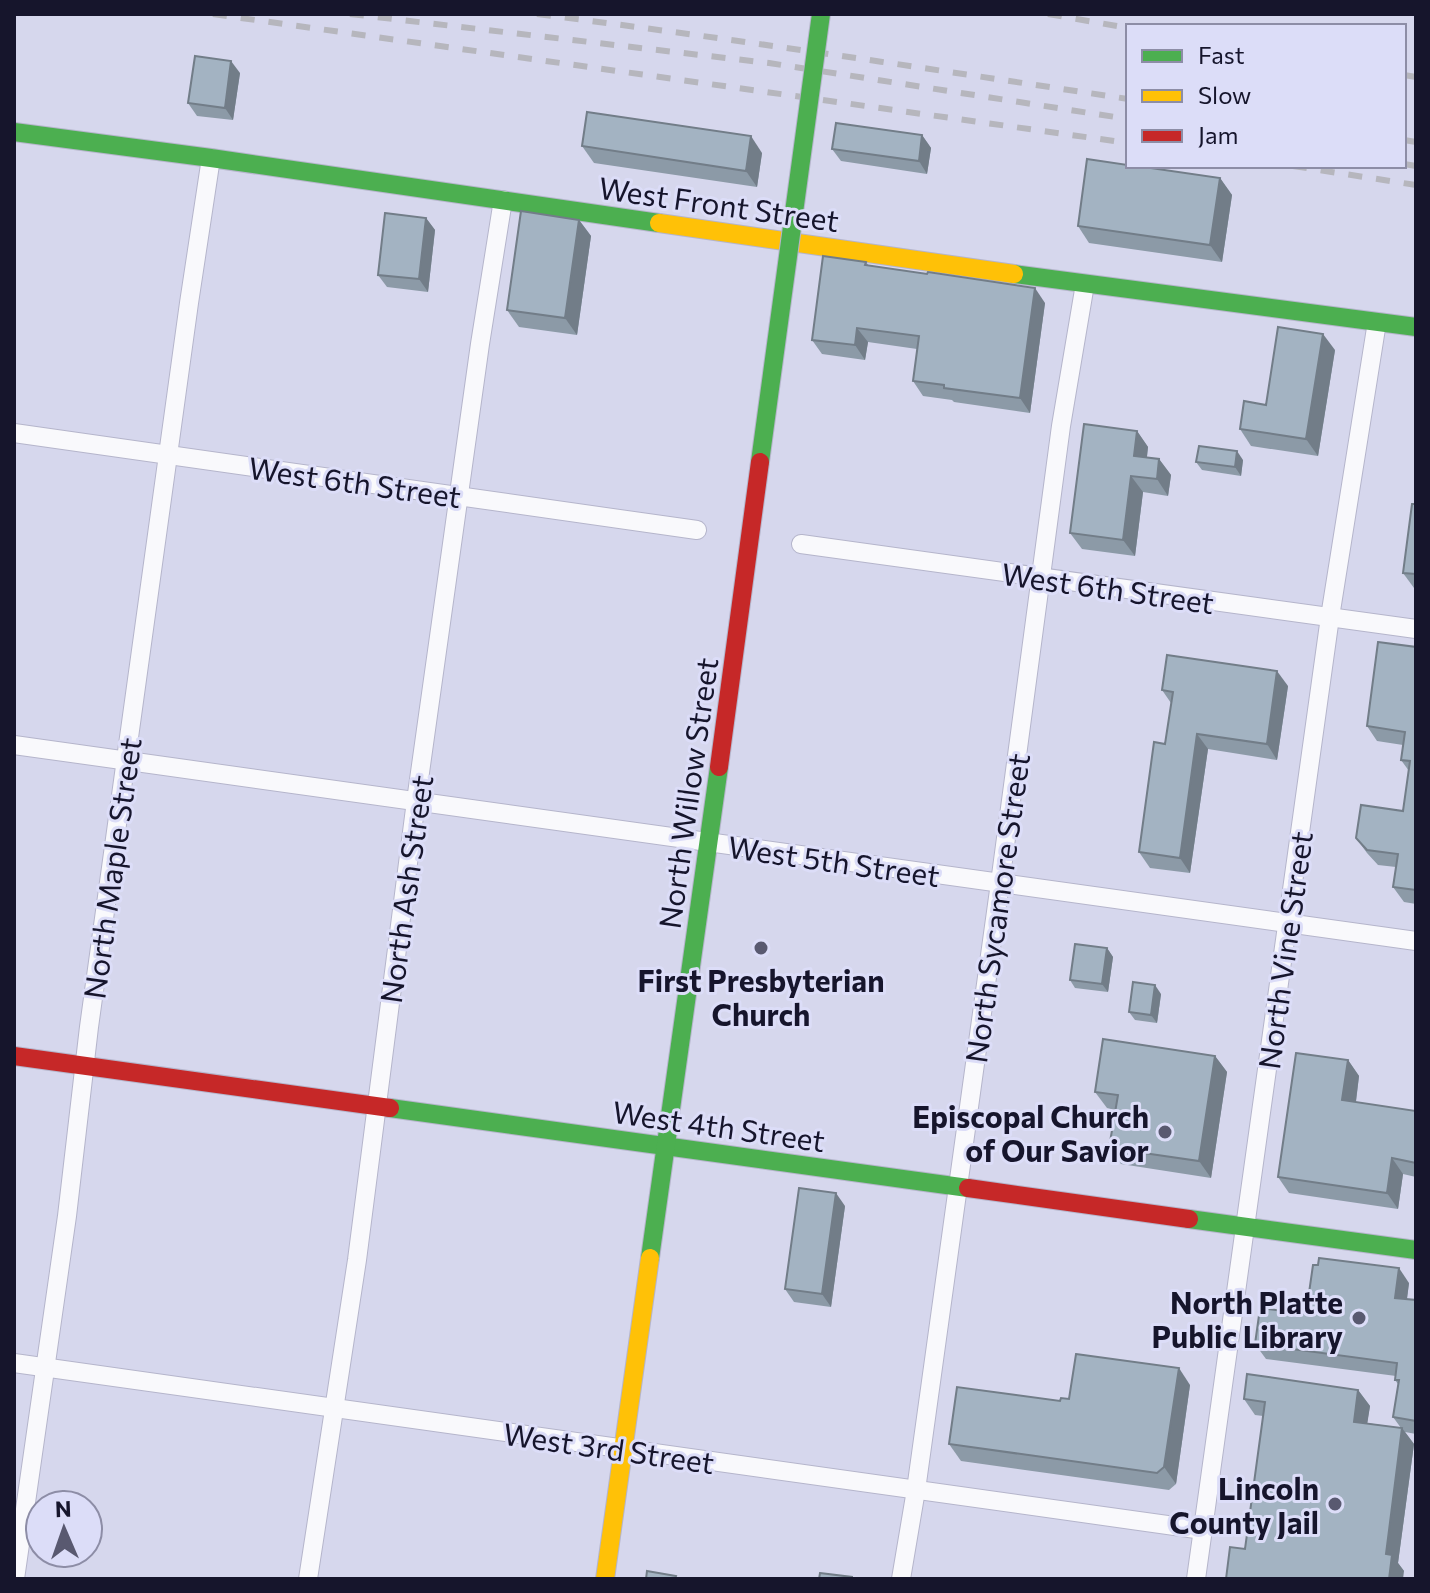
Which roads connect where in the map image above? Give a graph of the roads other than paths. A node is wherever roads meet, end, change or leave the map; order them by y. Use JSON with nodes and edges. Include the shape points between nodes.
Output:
{"nodes":[{"id":1,"x":821,"y":14,"type":"edge"},
{"id":2,"x":14,"y":132,"type":"edge"},
{"id":3,"x":211,"y":158,"type":"junction"},
{"id":4,"x":503,"y":200,"type":"junction"},
{"id":5,"x":785,"y":241,"type":"junction"},
{"id":6,"x":1085,"y":284,"type":"junction"},
{"id":7,"x":1377,"y":322,"type":"junction"},
{"id":8,"x":1416,"y":327,"type":"edge"},
{"id":9,"x":769,"y":362,"type":"dead end"},
{"id":10,"x":14,"y":433,"type":"edge"},
{"id":11,"x":168,"y":455,"type":"junction"},
{"id":12,"x":459,"y":496,"type":"junction"},
{"id":13,"x":697,"y":530,"type":"dead end"},
{"id":14,"x":801,"y":544,"type":"dead end"},
{"id":15,"x":1040,"y":578,"type":"junction"},
{"id":16,"x":1330,"y":617,"type":"junction"},
{"id":17,"x":1416,"y":629,"type":"edge"},
{"id":18,"x":14,"y":745,"type":"edge"},
{"id":19,"x":127,"y":760,"type":"junction"},
{"id":20,"x":416,"y":801,"type":"junction"},
{"id":21,"x":709,"y":842,"type":"junction"},
{"id":22,"x":1000,"y":883,"type":"junction"},
{"id":23,"x":1288,"y":923,"type":"junction"},
{"id":24,"x":1416,"y":941,"type":"edge"},
{"id":25,"x":14,"y":1056,"type":"edge"},
{"id":26,"x":84,"y":1065,"type":"junction"},
{"id":27,"x":376,"y":1106,"type":"junction"},
{"id":28,"x":665,"y":1146,"type":"junction"},
{"id":29,"x":958,"y":1186,"type":"junction"},
{"id":30,"x":1246,"y":1227,"type":"junction"},
{"id":31,"x":1416,"y":1250,"type":"edge"},
{"id":32,"x":14,"y":1363,"type":"edge"},
{"id":33,"x":45,"y":1367,"type":"junction"},
{"id":34,"x":335,"y":1407,"type":"junction"},
{"id":35,"x":623,"y":1449,"type":"junction"},
{"id":36,"x":916,"y":1490,"type":"junction"},
{"id":37,"x":1203,"y":1530,"type":"junction"},
{"id":38,"x":15,"y":1579,"type":"edge"},
{"id":39,"x":308,"y":1579,"type":"edge"},
{"id":40,"x":605,"y":1579,"type":"edge"},
{"id":41,"x":901,"y":1579,"type":"edge"},
{"id":42,"x":1196,"y":1579,"type":"edge"}],
"edges":[{"from":1,"to":21,"type":"main road","name":"North Willow Street","bridge":true},
{"from":2,"to":3,"type":"main road","name":"West Front Street"},
{"from":3,"to":4,"type":"main road","name":"West Front Street"},
{"from":3,"to":11,"type":"street","name":"North Maple Street"},
{"from":4,"to":5,"type":"main road","name":"West Front Street"},
{"from":4,"to":12,"type":"street","name":"North Ash Street"},
{"from":5,"to":6,"type":"main road","name":"West Front Street"},
{"from":5,"to":9,"type":"street"},
{"from":6,"to":7,"type":"main road","name":"West Front Street"},
{"from":6,"to":15,"type":"street","name":"North Sycamore Street"},
{"from":7,"to":8,"type":"main road","name":"West Front Street"},
{"from":7,"to":16,"type":"street","name":"North Vine Street"},
{"from":10,"to":11,"type":"street","name":"West 6th Street"},
{"from":11,"to":12,"type":"street","name":"West 6th Street"},
{"from":11,"to":19,"type":"street","name":"North Maple Street"},
{"from":12,"to":13,"type":"street","name":"West 6th Street"},
{"from":12,"to":20,"type":"street","name":"North Ash Street"},
{"from":14,"to":15,"type":"street","name":"West 6th Street"},
{"from":15,"to":16,"type":"street","name":"West 6th Street"},
{"from":15,"to":22,"type":"street","name":"North Sycamore Street"},
{"from":16,"to":17,"type":"street","name":"West 6th Street"},
{"from":16,"to":23,"type":"street","name":"North Vine Street"},
{"from":18,"to":19,"type":"street","name":"West 5th Street"},
{"from":19,"to":20,"type":"street","name":"West 5th Street"},
{"from":19,"to":26,"type":"street","name":"North Maple Street"},
{"from":20,"to":21,"type":"street","name":"West 5th Street"},
{"from":20,"to":27,"type":"street","name":"North Ash Street"},
{"from":21,"to":22,"type":"street","name":"West 5th Street"},
{"from":21,"to":28,"type":"main road","name":"North Willow Street"},
{"from":22,"to":23,"type":"street","name":"West 5th Street"},
{"from":22,"to":29,"type":"street","name":"North Sycamore Street"},
{"from":23,"to":24,"type":"street","name":"West 5th Street"},
{"from":23,"to":30,"type":"street","name":"North Vine Street"},
{"from":25,"to":26,"type":"main road","name":"West 4th Street"},
{"from":26,"to":27,"type":"main road","name":"West 4th Street"},
{"from":26,"to":33,"type":"street","name":"North Maple Street"},
{"from":27,"to":28,"type":"main road","name":"West 4th Street"},
{"from":27,"to":34,"type":"street","name":"North Ash Street"},
{"from":28,"to":29,"type":"main road","name":"West 4th Street"},
{"from":28,"to":35,"type":"main road","name":"North Willow Street"},
{"from":29,"to":30,"type":"main road","name":"West 4th Street"},
{"from":29,"to":36,"type":"street","name":"North Sycamore Street"},
{"from":30,"to":31,"type":"main road","name":"West 4th Street"},
{"from":30,"to":37,"type":"street","name":"North Vine Street"},
{"from":32,"to":33,"type":"street","name":"West 3rd Street"},
{"from":33,"to":34,"type":"street","name":"West 3rd Street"},
{"from":33,"to":38,"type":"street","name":"North Maple Street"},
{"from":34,"to":35,"type":"street","name":"West 3rd Street"},
{"from":34,"to":39,"type":"street","name":"North Ash Street"},
{"from":35,"to":36,"type":"street","name":"West 3rd Street"},
{"from":35,"to":40,"type":"main road","name":"North Willow Street"},
{"from":36,"to":37,"type":"street","name":"West 3rd Street"},
{"from":36,"to":41,"type":"street","name":"North Sycamore Street"},
{"from":37,"to":42,"type":"street","name":"North Vine Street"}]}
